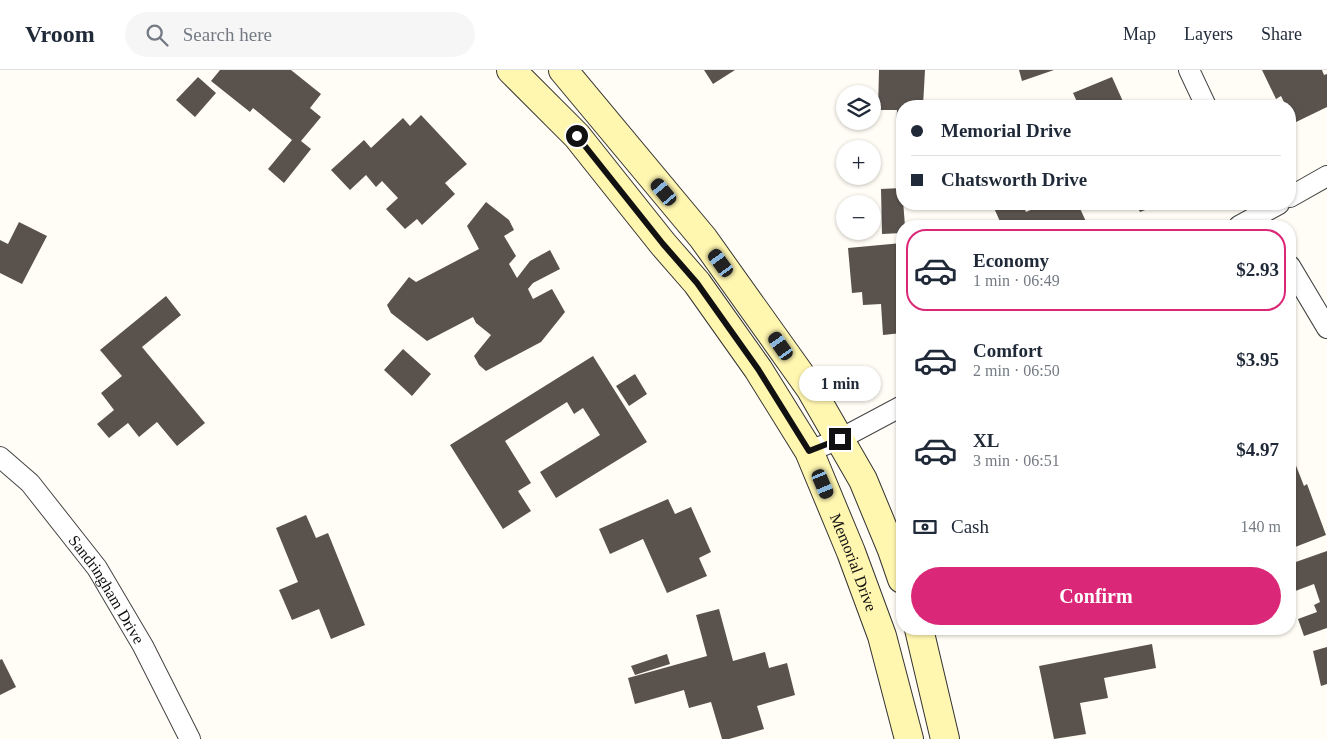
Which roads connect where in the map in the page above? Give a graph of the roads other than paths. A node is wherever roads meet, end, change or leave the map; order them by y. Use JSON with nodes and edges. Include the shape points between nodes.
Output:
{"nodes":[{"id":1,"x":510,"y":70,"type":"edge"},
{"id":2,"x":563,"y":70,"type":"edge"},
{"id":3,"x":1189,"y":70,"type":"edge"},
{"id":4,"x":1203,"y":100,"type":"edge"},
{"id":5,"x":1327,"y":176,"type":"edge"},
{"id":6,"x":1296,"y":194,"type":"edge"},
{"id":7,"x":1296,"y":276,"type":"edge"},
{"id":8,"x":1327,"y":328,"type":"edge"},
{"id":9,"x":896,"y":409,"type":"edge"},
{"id":10,"x":840,"y":439,"type":"junction"},
{"id":11,"x":809,"y":451,"type":"junction"},
{"id":12,"x":0,"y":457,"type":"edge"},
{"id":13,"x":896,"y":562,"type":"edge"},
{"id":14,"x":920,"y":635,"type":"edge"},
{"id":15,"x":944,"y":731,"type":"edge"},
{"id":16,"x":909,"y":735,"type":"edge"},
{"id":17,"x":190,"y":739,"type":"edge"}],
"edges":[{"from":1,"to":11,"type":"main road","name":"Memorial Drive","via":[[577,136],[697,283],[758,369]]},
{"from":2,"to":10,"type":"main road","via":[[703,238],[810,388]]},
{"from":3,"to":4,"type":"street"},
{"from":5,"to":6,"type":"street"},
{"from":7,"to":8,"type":"street"},
{"from":9,"to":10,"type":"street"},
{"from":10,"to":11,"type":"street"},
{"from":10,"to":13,"type":"main road","via":[[863,480]]},
{"from":11,"to":16,"type":"main road","name":"Memorial Drive","via":[[882,636]]},
{"from":12,"to":17,"type":"street","name":"Sandringham Drive","via":[[30,483],[97,568],[143,646]]},
{"from":14,"to":15,"type":"main road"},
{"from":15,"to":16,"type":"main road"}]}
